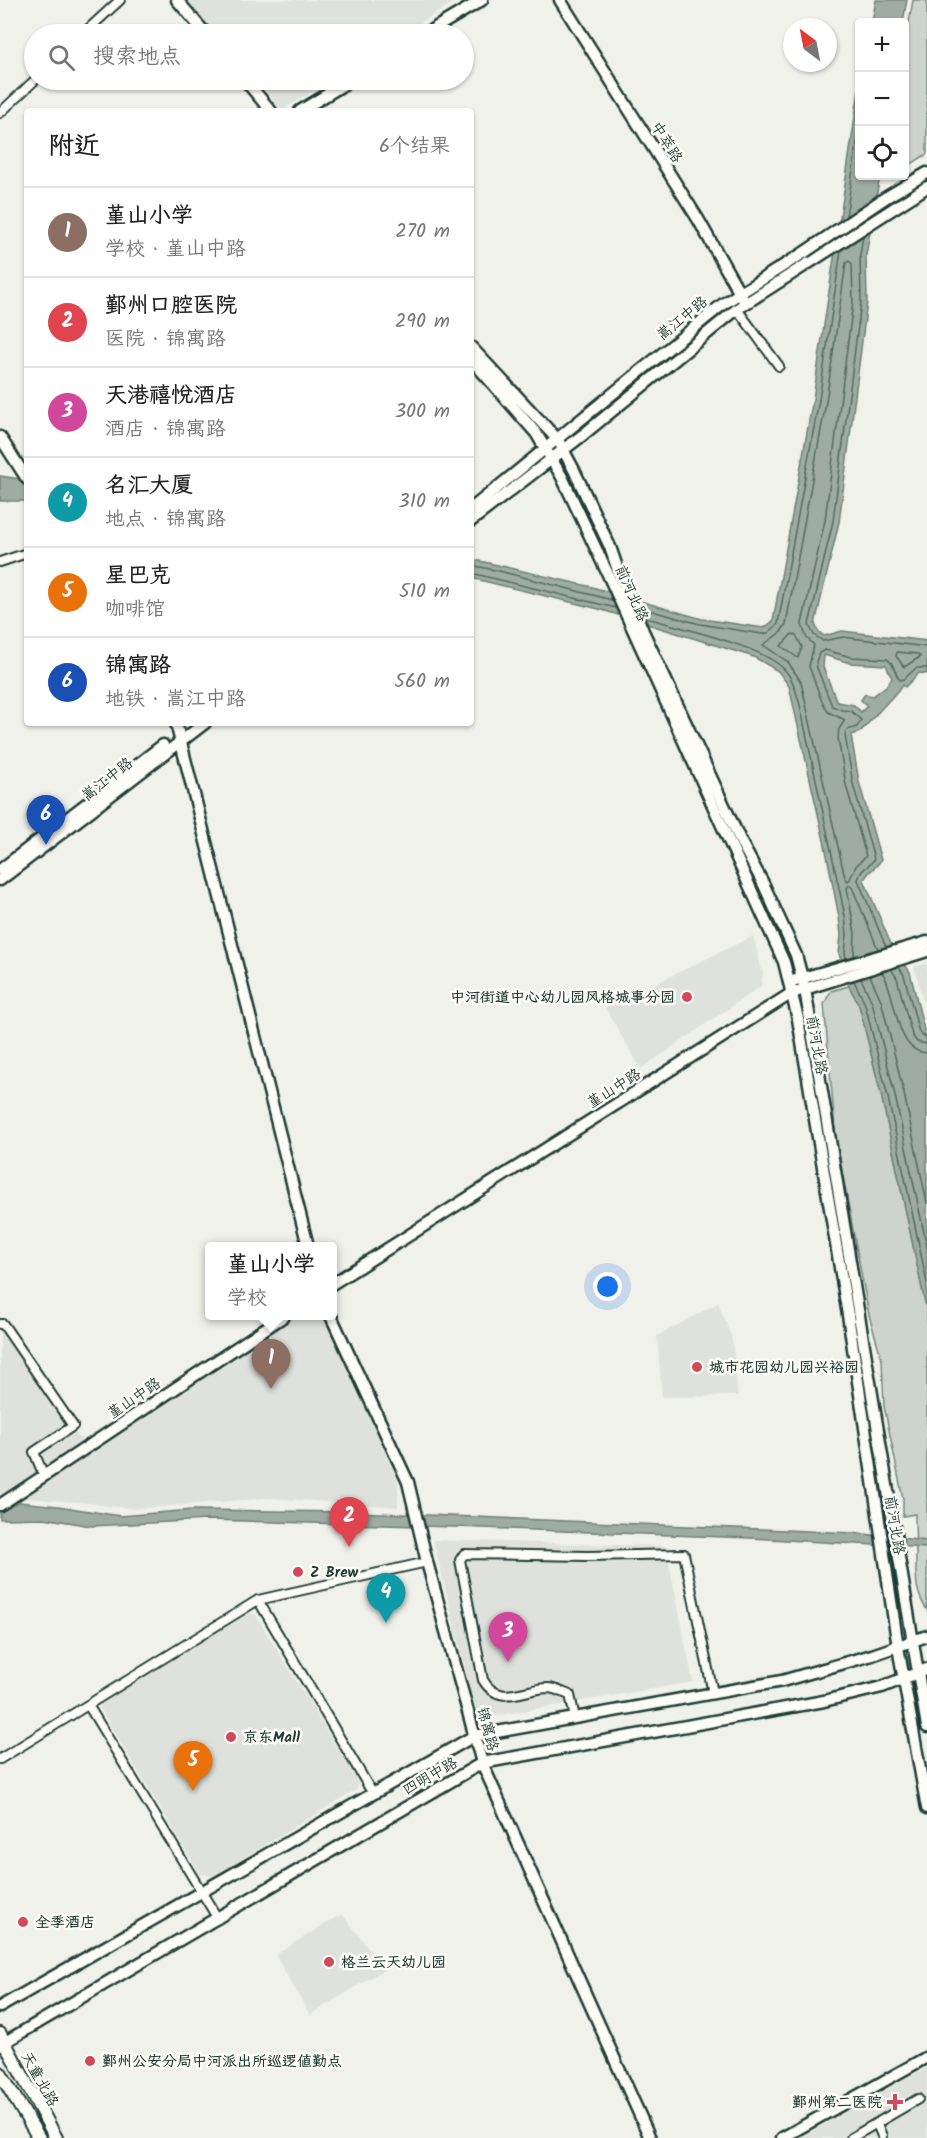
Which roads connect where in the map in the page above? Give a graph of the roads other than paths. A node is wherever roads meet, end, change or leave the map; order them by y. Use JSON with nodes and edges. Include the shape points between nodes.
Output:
{"nodes":[{"id":1,"x":120,"y":0,"type":"edge"},
{"id":2,"x":169,"y":0,"type":"edge"},
{"id":3,"x":177,"y":0,"type":"edge"},
{"id":4,"x":482,"y":0,"type":"edge"},
{"id":5,"x":560,"y":0,"type":"edge"},
{"id":6,"x":94,"y":24,"type":"edge"},
{"id":7,"x":189,"y":24,"type":"edge"},
{"id":8,"x":197,"y":24,"type":"edge"},
{"id":9,"x":442,"y":24,"type":"edge"},
{"id":10,"x":24,"y":90,"type":"edge"},
{"id":11,"x":245,"y":90,"type":"edge"},
{"id":12,"x":253,"y":90,"type":"edge"},
{"id":13,"x":335,"y":90,"type":"edge"},
{"id":14,"x":260,"y":108,"type":"edge"},
{"id":15,"x":268,"y":108,"type":"edge"},
{"id":16,"x":305,"y":108,"type":"edge"},
{"id":17,"x":0,"y":113,"type":"edge"},
{"id":18,"x":927,"y":172,"type":"edge"},
{"id":19,"x":927,"y":187,"type":"edge"},
{"id":20,"x":807,"y":257,"type":"junction"},
{"id":21,"x":741,"y":302,"type":"junction"},
{"id":22,"x":474,"y":350,"type":"edge"},
{"id":23,"x":474,"y":362,"type":"edge"},
{"id":24,"x":778,"y":366,"type":"dead end"},
{"id":25,"x":0,"y":437,"type":"edge"},
{"id":26,"x":560,"y":445,"type":"junction"},
{"id":27,"x":546,"y":449,"type":"junction"},
{"id":28,"x":552,"y":460,"type":"junction"},
{"id":29,"x":24,"y":474,"type":"edge"},
{"id":30,"x":474,"y":507,"type":"edge"},
{"id":31,"x":474,"y":519,"type":"edge"},
{"id":32,"x":24,"y":554,"type":"edge"},
{"id":33,"x":0,"y":562,"type":"edge"},
{"id":34,"x":638,"y":630,"type":"junction"},
{"id":35,"x":196,"y":726,"type":"edge"},
{"id":36,"x":179,"y":732,"type":"edge"},
{"id":37,"x":0,"y":870,"type":"edge"},
{"id":38,"x":0,"y":880,"type":"edge"},
{"id":39,"x":927,"y":942,"type":"edge"},
{"id":40,"x":927,"y":951,"type":"edge"},
{"id":41,"x":906,"y":953,"type":"junction"},
{"id":42,"x":803,"y":984,"type":"junction"},
{"id":43,"x":791,"y":988,"type":"junction"},
{"id":44,"x":307,"y":1242,"type":"edge"},
{"id":45,"x":337,"y":1281,"type":"edge"},
{"id":46,"x":278,"y":1320,"type":"edge"},
{"id":47,"x":333,"y":1320,"type":"edge"},
{"id":48,"x":0,"y":1324,"type":"edge"},
{"id":49,"x":44,"y":1476,"type":"junction"},
{"id":50,"x":0,"y":1505,"type":"edge"},
{"id":51,"x":428,"y":1562,"type":"junction"},
{"id":52,"x":258,"y":1600,"type":"junction"},
{"id":53,"x":927,"y":1636,"type":"edge"},
{"id":54,"x":912,"y":1642,"type":"junction"},
{"id":55,"x":898,"y":1647,"type":"junction"},
{"id":56,"x":922,"y":1671,"type":"edge"},
{"id":57,"x":904,"y":1678,"type":"junction"},
{"id":58,"x":713,"y":1693,"type":"junction"},
{"id":59,"x":88,"y":1705,"type":"junction"},
{"id":60,"x":575,"y":1718,"type":"junction"},
{"id":61,"x":927,"y":1727,"type":"edge"},
{"id":62,"x":474,"y":1736,"type":"junction"},
{"id":63,"x":0,"y":1759,"type":"edge"},
{"id":64,"x":482,"y":1763,"type":"junction"},
{"id":65,"x":372,"y":1794,"type":"junction"},
{"id":66,"x":927,"y":1808,"type":"edge"},
{"id":67,"x":201,"y":1892,"type":"junction"},
{"id":68,"x":218,"y":1919,"type":"junction"},
{"id":69,"x":0,"y":2007,"type":"edge"},
{"id":70,"x":1,"y":2041,"type":"edge"},
{"id":71,"x":927,"y":2057,"type":"edge"},
{"id":72,"x":0,"y":2073,"type":"edge"},
{"id":73,"x":918,"y":2099,"type":"dead end"},
{"id":74,"x":877,"y":2124,"type":"junction"},
{"id":75,"x":882,"y":2137,"type":"edge"},
{"id":76,"x":39,"y":2138,"type":"edge"},
{"id":77,"x":56,"y":2138,"type":"edge"},
{"id":78,"x":650,"y":2138,"type":"edge"},
{"id":79,"x":784,"y":2138,"type":"edge"},
{"id":80,"x":851,"y":2138,"type":"edge"}],
"edges":[{"from":1,"to":6,"type":"street"},
{"from":2,"to":7,"type":"main road"},
{"from":3,"to":8,"type":"main road"},
{"from":4,"to":9,"type":"main road"},
{"from":5,"to":21,"type":"main road","name":"中萃路","via":[[698,219]]},
{"from":10,"to":17,"type":"street"},
{"from":11,"to":14,"type":"main road"},
{"from":12,"to":15,"type":"main road"},
{"from":13,"to":16,"type":"main road"},
{"from":18,"to":20,"type":"main road","name":"嵩江中路","bridge":true,"via":[[885,198]]},
{"from":19,"to":20,"type":"main road","name":"嵩江中路"},
{"from":20,"to":21,"type":"main road","name":"嵩江中路"},
{"from":21,"to":24,"type":"street"},
{"from":21,"to":26,"type":"main road","name":"嵩江中路","via":[[723,304]]},
{"from":22,"to":26,"type":"main road","name":"前河北路"},
{"from":23,"to":27,"type":"main road","name":"前河北路"},
{"from":25,"to":29,"type":"main road"},
{"from":26,"to":27,"type":"main road","name":"嵩江中路"},
{"from":26,"to":28,"type":"main road","name":"嵩江中路"},
{"from":26,"to":34,"type":"main road","name":"前河北路","via":[[610,547]]},
{"from":27,"to":28,"type":"main road","name":"前河北路"},
{"from":27,"to":30,"type":"main road","name":"嵩江中路"},
{"from":28,"to":31,"type":"main road","name":"嵩江中路"},
{"from":28,"to":34,"type":"main road","name":"前河北路"},
{"from":32,"to":33,"type":"street"},
{"from":34,"to":42,"type":"main road","name":"前河北路","via":[[763,883],[796,955]]},
{"from":34,"to":43,"type":"main road","name":"前河北路","via":[[784,962]]},
{"from":35,"to":36,"type":"main road","name":"嵩江中路"},
{"from":36,"to":37,"type":"main road","name":"嵩江中路"},
{"from":36,"to":38,"type":"main road","name":"嵩江中路"},
{"from":36,"to":44,"type":"main road"},
{"from":39,"to":41,"type":"main road","name":"堇山中路"},
{"from":40,"to":41,"type":"main road","name":"堇山中路"},
{"from":41,"to":42,"type":"main road","name":"堇山中路"},
{"from":42,"to":43,"type":"main road","name":"堇山中路"},
{"from":42,"to":54,"type":"main road","name":"前河北路"},
{"from":43,"to":45,"type":"main road","name":"堇山中路"},
{"from":43,"to":55,"type":"main road","name":"前河北路","via":[[846,1303]]},
{"from":46,"to":49,"type":"main road","name":"堇山中路"},
{"from":47,"to":51,"type":"main road","name":"锦寓路","via":[[408,1482]]},
{"from":48,"to":49,"type":"street","via":[[73,1426],[34,1452]]},
{"from":49,"to":50,"type":"main road","name":"堇山中路"},
{"from":51,"to":52,"type":"street"},
{"from":51,"to":62,"type":"main road","name":"锦寓路"},
{"from":52,"to":59,"type":"street"},
{"from":52,"to":65,"type":"street"},
{"from":53,"to":54,"type":"main road","name":"四明中路"},
{"from":54,"to":55,"type":"main road","name":"四明中路"},
{"from":54,"to":56,"type":"main road","name":"前河北路"},
{"from":55,"to":57,"type":"main road","name":"前河北路"},
{"from":55,"to":58,"type":"main road","name":"四明中路","via":[[782,1681]]},
{"from":56,"to":57,"type":"main road","name":"四明中路"},
{"from":56,"to":61,"type":"main road","name":"前河北路"},
{"from":57,"to":64,"type":"main road","name":"四明中路","via":[[824,1701]]},
{"from":57,"to":66,"type":"main road","name":"前河北路"},
{"from":58,"to":60,"type":"main road","name":"四明中路"},
{"from":58,"to":60,"type":"street","via":[[684,1554],[464,1554],[460,1560],[462,1571],[483,1680],[489,1691],[501,1695],[550,1688],[570,1695]]},
{"from":59,"to":63,"type":"street"},
{"from":59,"to":67,"type":"street"},
{"from":60,"to":62,"type":"main road","name":"四明中路"},
{"from":62,"to":64,"type":"main road","name":"锦寓路"},
{"from":62,"to":65,"type":"main road","name":"四明中路"},
{"from":64,"to":68,"type":"main road","name":"四明中路"},
{"from":64,"to":78,"type":"main road","name":"锦寓路"},
{"from":65,"to":67,"type":"main road","name":"四明中路"},
{"from":67,"to":68,"type":"street"},
{"from":67,"to":69,"type":"main road","name":"四明中路"},
{"from":68,"to":70,"type":"main road","name":"四明中路"},
{"from":70,"to":77,"type":"main road","name":"天童北路"},
{"from":71,"to":79,"type":"main road"},
{"from":72,"to":76,"type":"main road"},
{"from":73,"to":74,"type":"street"},
{"from":74,"to":75,"type":"street"},
{"from":74,"to":80,"type":"street"}]}
